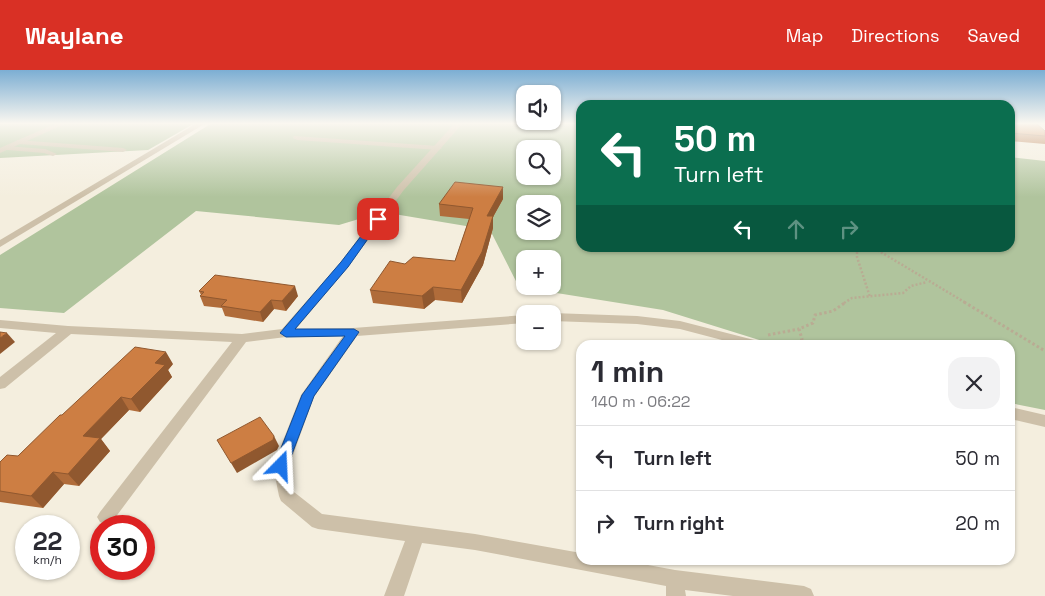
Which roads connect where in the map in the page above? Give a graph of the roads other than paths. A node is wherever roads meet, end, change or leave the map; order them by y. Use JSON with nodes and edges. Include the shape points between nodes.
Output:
{"nodes":[{"id":1,"x":8,"y":148,"type":"joint"},
{"id":2,"x":91,"y":148,"type":"edge"},
{"id":3,"x":161,"y":148,"type":"edge"},
{"id":4,"x":432,"y":148,"type":"edge"},
{"id":5,"x":438,"y":148,"type":"joint"},
{"id":6,"x":123,"y":150,"type":"dead end"},
{"id":7,"x":0,"y":151,"type":"edge"},
{"id":8,"x":54,"y":154,"type":"dead end"},
{"id":9,"x":0,"y":244,"type":"edge"},
{"id":10,"x":561,"y":317,"type":"edge"},
{"id":11,"x":516,"y":320,"type":"edge"},
{"id":12,"x":0,"y":324,"type":"edge"},
{"id":13,"x":68,"y":330,"type":"junction"},
{"id":14,"x":354,"y":332,"type":"junction"},
{"id":15,"x":286,"y":333,"type":"junction"},
{"id":16,"x":242,"y":338,"type":"junction"},
{"id":17,"x":739,"y":340,"type":"edge"},
{"id":18,"x":0,"y":384,"type":"edge"},
{"id":19,"x":1015,"y":415,"type":"edge"},
{"id":20,"x":1045,"y":420,"type":"edge"},
{"id":21,"x":107,"y":515,"type":"edge"},
{"id":22,"x":416,"y":534,"type":"junction"},
{"id":23,"x":675,"y":588,"type":"edge"},
{"id":24,"x":394,"y":596,"type":"edge"},
{"id":25,"x":804,"y":596,"type":"edge"}],
"edges":[{"from":1,"to":7,"type":"street"},
{"from":1,"to":8,"type":"street"},
{"from":2,"to":6,"type":"street"},
{"from":3,"to":9,"type":"street"},
{"from":4,"to":5,"type":"street"},
{"from":5,"to":15,"type":"street","via":[[400,189],[344,264]]},
{"from":10,"to":17,"type":"street","via":[[680,324]]},
{"from":11,"to":14,"type":"street"},
{"from":12,"to":13,"type":"street"},
{"from":13,"to":16,"type":"street"},
{"from":13,"to":18,"type":"street"},
{"from":14,"to":15,"type":"street"},
{"from":14,"to":22,"type":"street","via":[[308,395],[281,466],[287,496],[318,521]]},
{"from":15,"to":16,"type":"street"},
{"from":16,"to":21,"type":"street"},
{"from":19,"to":20,"type":"street"},
{"from":22,"to":23,"type":"street","via":[[475,542]]},
{"from":22,"to":24,"type":"street"},
{"from":23,"to":25,"type":"street"}]}
